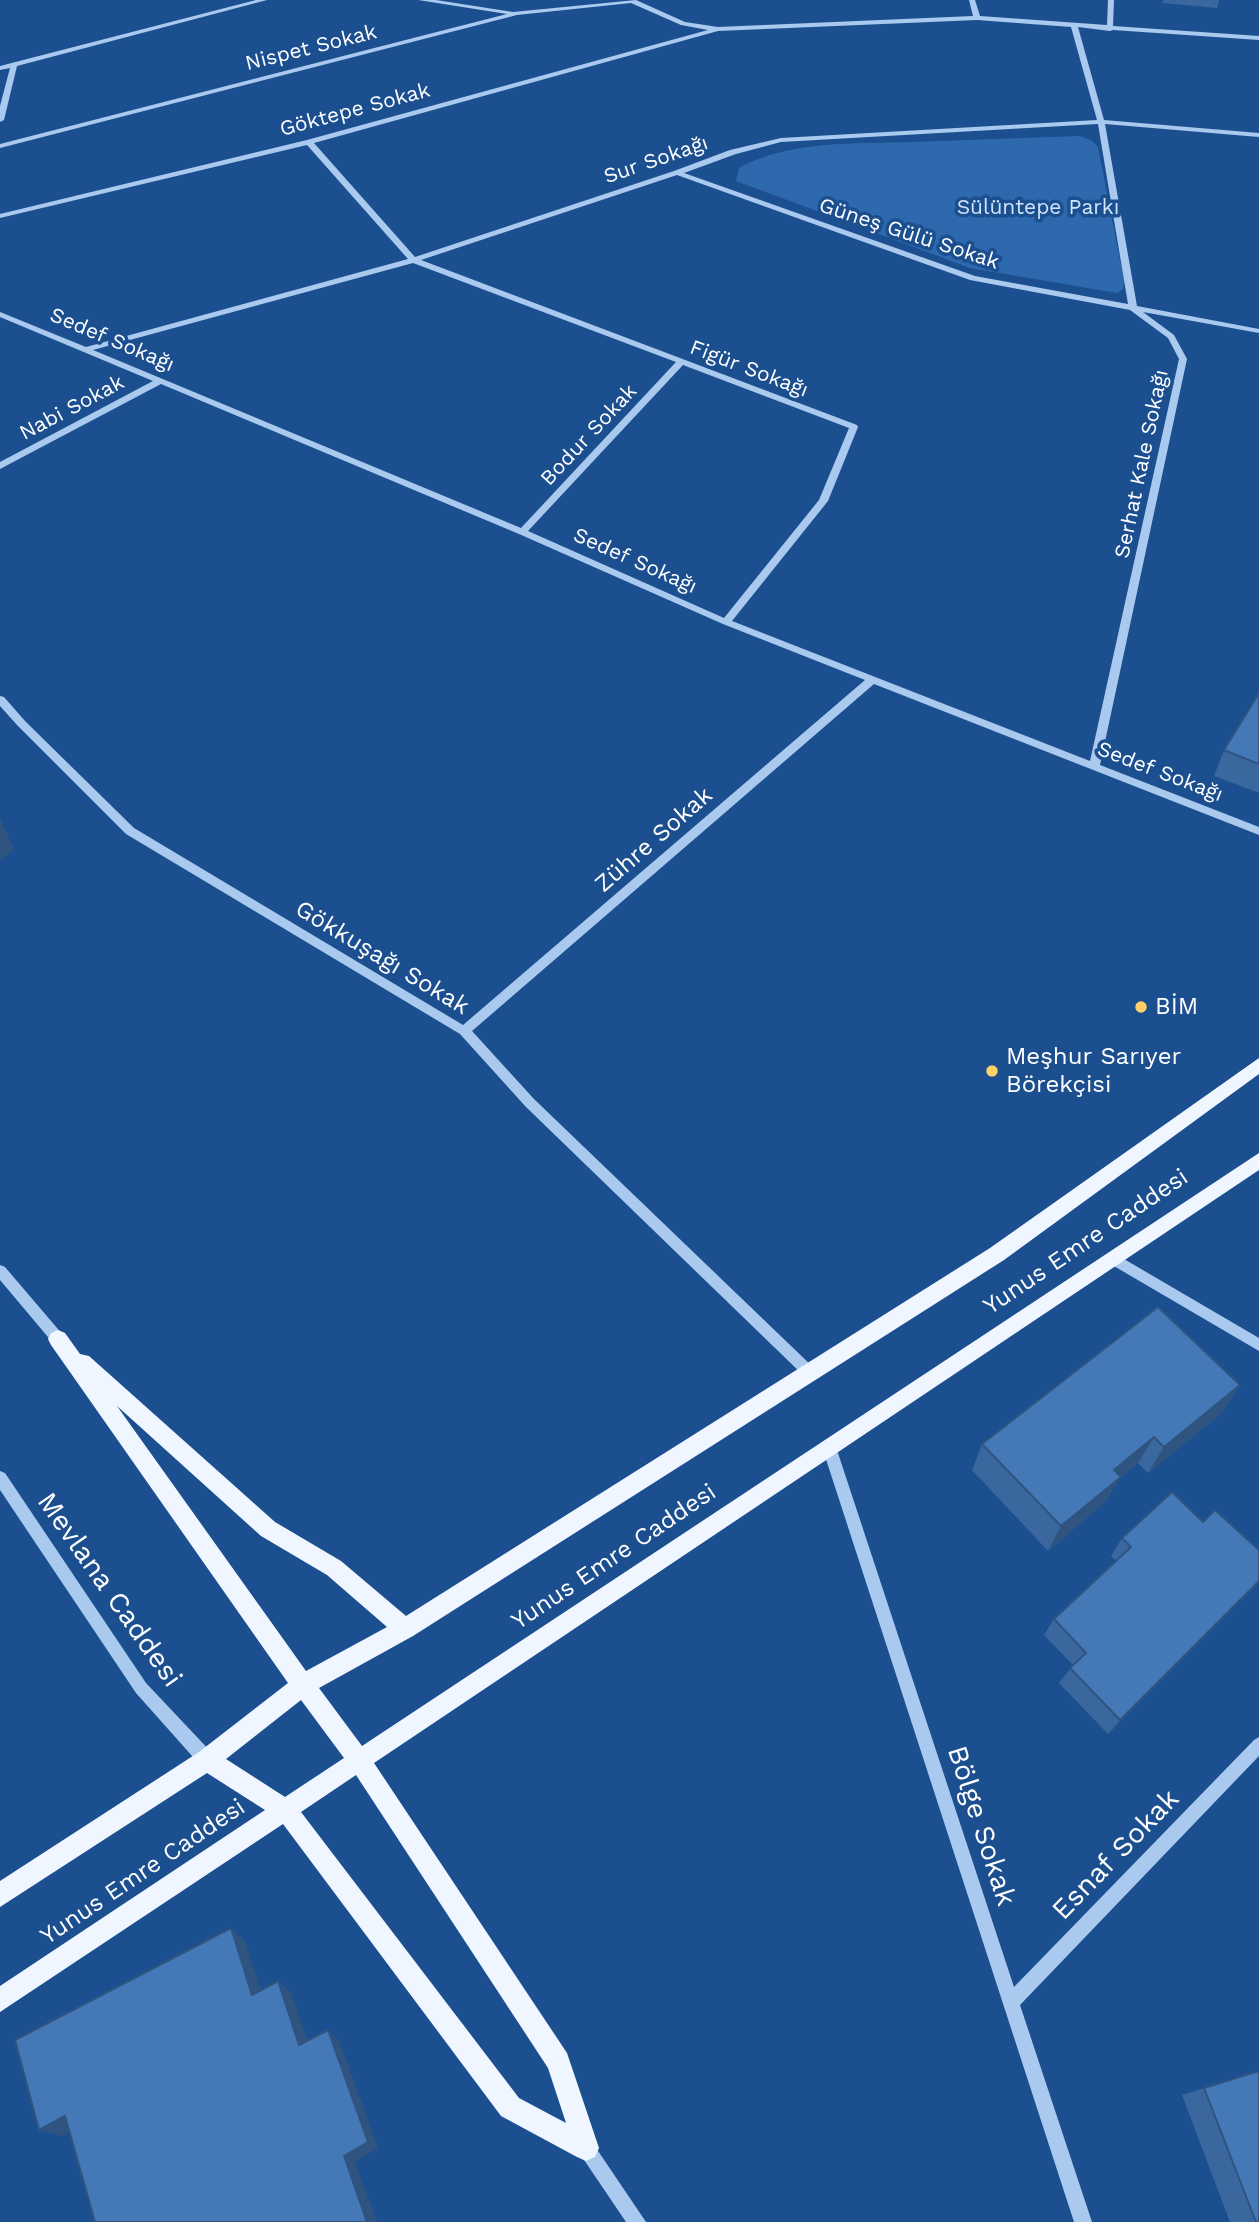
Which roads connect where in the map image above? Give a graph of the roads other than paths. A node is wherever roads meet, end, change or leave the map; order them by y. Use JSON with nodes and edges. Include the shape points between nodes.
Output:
{"nodes":[{"id":1,"x":264,"y":0,"type":"edge"},
{"id":2,"x":421,"y":0,"type":"edge"},
{"id":3,"x":972,"y":0,"type":"edge"},
{"id":4,"x":1111,"y":0,"type":"edge"},
{"id":5,"x":632,"y":1,"type":"edge"},
{"id":6,"x":517,"y":13,"type":"junction"},
{"id":7,"x":977,"y":18,"type":"junction"},
{"id":8,"x":1074,"y":25,"type":"junction"},
{"id":9,"x":718,"y":29,"type":"junction"},
{"id":10,"x":1110,"y":29,"type":"junction"},
{"id":11,"x":1259,"y":38,"type":"edge"},
{"id":12,"x":14,"y":64,"type":"junction"},
{"id":13,"x":0,"y":68,"type":"edge"},
{"id":14,"x":0,"y":120,"type":"edge"},
{"id":15,"x":1101,"y":122,"type":"junction"},
{"id":16,"x":1259,"y":135,"type":"edge"},
{"id":17,"x":309,"y":142,"type":"junction"},
{"id":18,"x":0,"y":146,"type":"edge"},
{"id":19,"x":677,"y":173,"type":"junction"},
{"id":20,"x":0,"y":216,"type":"edge"},
{"id":21,"x":413,"y":260,"type":"junction"},
{"id":22,"x":1133,"y":308,"type":"junction"},
{"id":23,"x":0,"y":314,"type":"edge"},
{"id":24,"x":1259,"y":331,"type":"edge"},
{"id":25,"x":83,"y":350,"type":"junction"},
{"id":26,"x":681,"y":362,"type":"junction"},
{"id":27,"x":160,"y":381,"type":"junction"},
{"id":28,"x":0,"y":466,"type":"edge"},
{"id":29,"x":522,"y":532,"type":"junction"},
{"id":30,"x":726,"y":622,"type":"junction"},
{"id":31,"x":871,"y":681,"type":"junction"},
{"id":32,"x":0,"y":699,"type":"edge"},
{"id":33,"x":1094,"y":766,"type":"junction"},
{"id":34,"x":1259,"y":831,"type":"edge"},
{"id":35,"x":464,"y":1031,"type":"junction"},
{"id":36,"x":1259,"y":1065,"type":"edge"},
{"id":37,"x":1259,"y":1160,"type":"edge"},
{"id":38,"x":1112,"y":1258,"type":"junction"},
{"id":39,"x":0,"y":1271,"type":"edge"},
{"id":40,"x":58,"y":1339,"type":"junction"},
{"id":41,"x":1259,"y":1345,"type":"edge"},
{"id":42,"x":809,"y":1372,"type":"junction"},
{"id":43,"x":829,"y":1447,"type":"junction"},
{"id":44,"x":0,"y":1478,"type":"edge"},
{"id":45,"x":405,"y":1629,"type":"junction"},
{"id":46,"x":303,"y":1685,"type":"junction"},
{"id":47,"x":1259,"y":1745,"type":"edge"},
{"id":48,"x":207,"y":1760,"type":"junction"},
{"id":49,"x":359,"y":1760,"type":"junction"},
{"id":50,"x":286,"y":1810,"type":"junction"},
{"id":51,"x":0,"y":1895,"type":"edge"},
{"id":52,"x":0,"y":2000,"type":"edge"},
{"id":53,"x":1011,"y":2002,"type":"junction"},
{"id":54,"x":586,"y":2148,"type":"junction"},
{"id":55,"x":637,"y":2222,"type":"edge"},
{"id":56,"x":1083,"y":2222,"type":"edge"}],
"edges":[{"from":1,"to":12,"type":"street"},
{"from":2,"to":6,"type":"street"},
{"from":3,"to":7,"type":"street"},
{"from":4,"to":10,"type":"street"},
{"from":5,"to":6,"type":"street","name":"Nispet Sokak"},
{"from":5,"to":9,"type":"street","via":[[683,24]]},
{"from":6,"to":18,"type":"street","name":"Nispet Sokak"},
{"from":7,"to":8,"type":"street"},
{"from":7,"to":9,"type":"street"},
{"from":8,"to":10,"type":"street"},
{"from":8,"to":15,"type":"street"},
{"from":9,"to":17,"type":"street","name":"Göktepe Sokak"},
{"from":10,"to":11,"type":"street"},
{"from":12,"to":13,"type":"street"},
{"from":12,"to":14,"type":"street"},
{"from":15,"to":16,"type":"street","name":"Sur Sokağı"},
{"from":15,"to":19,"type":"street","name":"Sur Sokağı","via":[[780,140]]},
{"from":15,"to":22,"type":"street"},
{"from":17,"to":20,"type":"street","name":"Göktepe Sokak"},
{"from":17,"to":21,"type":"street"},
{"from":19,"to":21,"type":"street","name":"Sur Sokağı"},
{"from":19,"to":22,"type":"street","name":"Güneş Gülü Sokak","via":[[974,278]]},
{"from":21,"to":25,"type":"street","name":"Sur Sokağı"},
{"from":21,"to":26,"type":"street","name":"Figür Sokağı"},
{"from":22,"to":24,"type":"street","name":"Güneş Gülü Sokak"},
{"from":22,"to":33,"type":"street","name":"Serhat Kale Sokağı","via":[[1171,337],[1183,359]]},
{"from":23,"to":25,"type":"street","name":"Sedef Sokağı"},
{"from":25,"to":27,"type":"street","name":"Sedef Sokağı"},
{"from":26,"to":29,"type":"street","name":"Bodur Sokak"},
{"from":26,"to":30,"type":"street","name":"Figür Sokağı","via":[[853,427],[823,501]]},
{"from":27,"to":28,"type":"street","name":"Nabi Sokak"},
{"from":27,"to":29,"type":"street","name":"Sedef Sokağı"},
{"from":29,"to":30,"type":"street","name":"Sedef Sokağı"},
{"from":30,"to":31,"type":"street","name":"Sedef Sokağı"},
{"from":31,"to":33,"type":"street","name":"Sedef Sokağı"},
{"from":31,"to":35,"type":"street","name":"Zühre Sokak"},
{"from":32,"to":35,"type":"street","name":"Gökkuşağı Sokak","via":[[131,831]]},
{"from":33,"to":34,"type":"street","name":"Sedef Sokağı"},
{"from":35,"to":42,"type":"street","name":"Gökkuşağı Sokak","via":[[530,1103]]},
{"from":36,"to":42,"type":"main road","name":"Yunus Emre Caddesi","via":[[997,1254]]},
{"from":37,"to":38,"type":"main road","name":"Yunus Emre Caddesi"},
{"from":38,"to":41,"type":"street"},
{"from":38,"to":43,"type":"main road","name":"Yunus Emre Caddesi"},
{"from":39,"to":40,"type":"street"},
{"from":40,"to":45,"type":"main road","via":[[268,1529],[334,1569]]},
{"from":40,"to":46,"type":"main road"},
{"from":42,"to":45,"type":"main road","name":"Yunus Emre Caddesi"},
{"from":43,"to":49,"type":"main road","name":"Yunus Emre Caddesi"},
{"from":43,"to":53,"type":"street","name":"Bölge Sokak"},
{"from":44,"to":48,"type":"street","name":"Mevlana Caddesi","via":[[141,1688]]},
{"from":45,"to":46,"type":"main road","name":"Yunus Emre Caddesi"},
{"from":46,"to":48,"type":"main road","name":"Yunus Emre Caddesi"},
{"from":46,"to":49,"type":"main road"},
{"from":47,"to":53,"type":"street","name":"Esnaf Sokak"},
{"from":48,"to":50,"type":"main road"},
{"from":48,"to":51,"type":"main road","name":"Yunus Emre Caddesi"},
{"from":49,"to":50,"type":"main road","name":"Yunus Emre Caddesi"},
{"from":49,"to":54,"type":"main road","via":[[558,2062]]},
{"from":50,"to":52,"type":"main road","name":"Yunus Emre Caddesi"},
{"from":50,"to":54,"type":"main road","via":[[510,2107]]},
{"from":53,"to":56,"type":"street","name":"Bölge Sokak"},
{"from":54,"to":55,"type":"street"}]}
